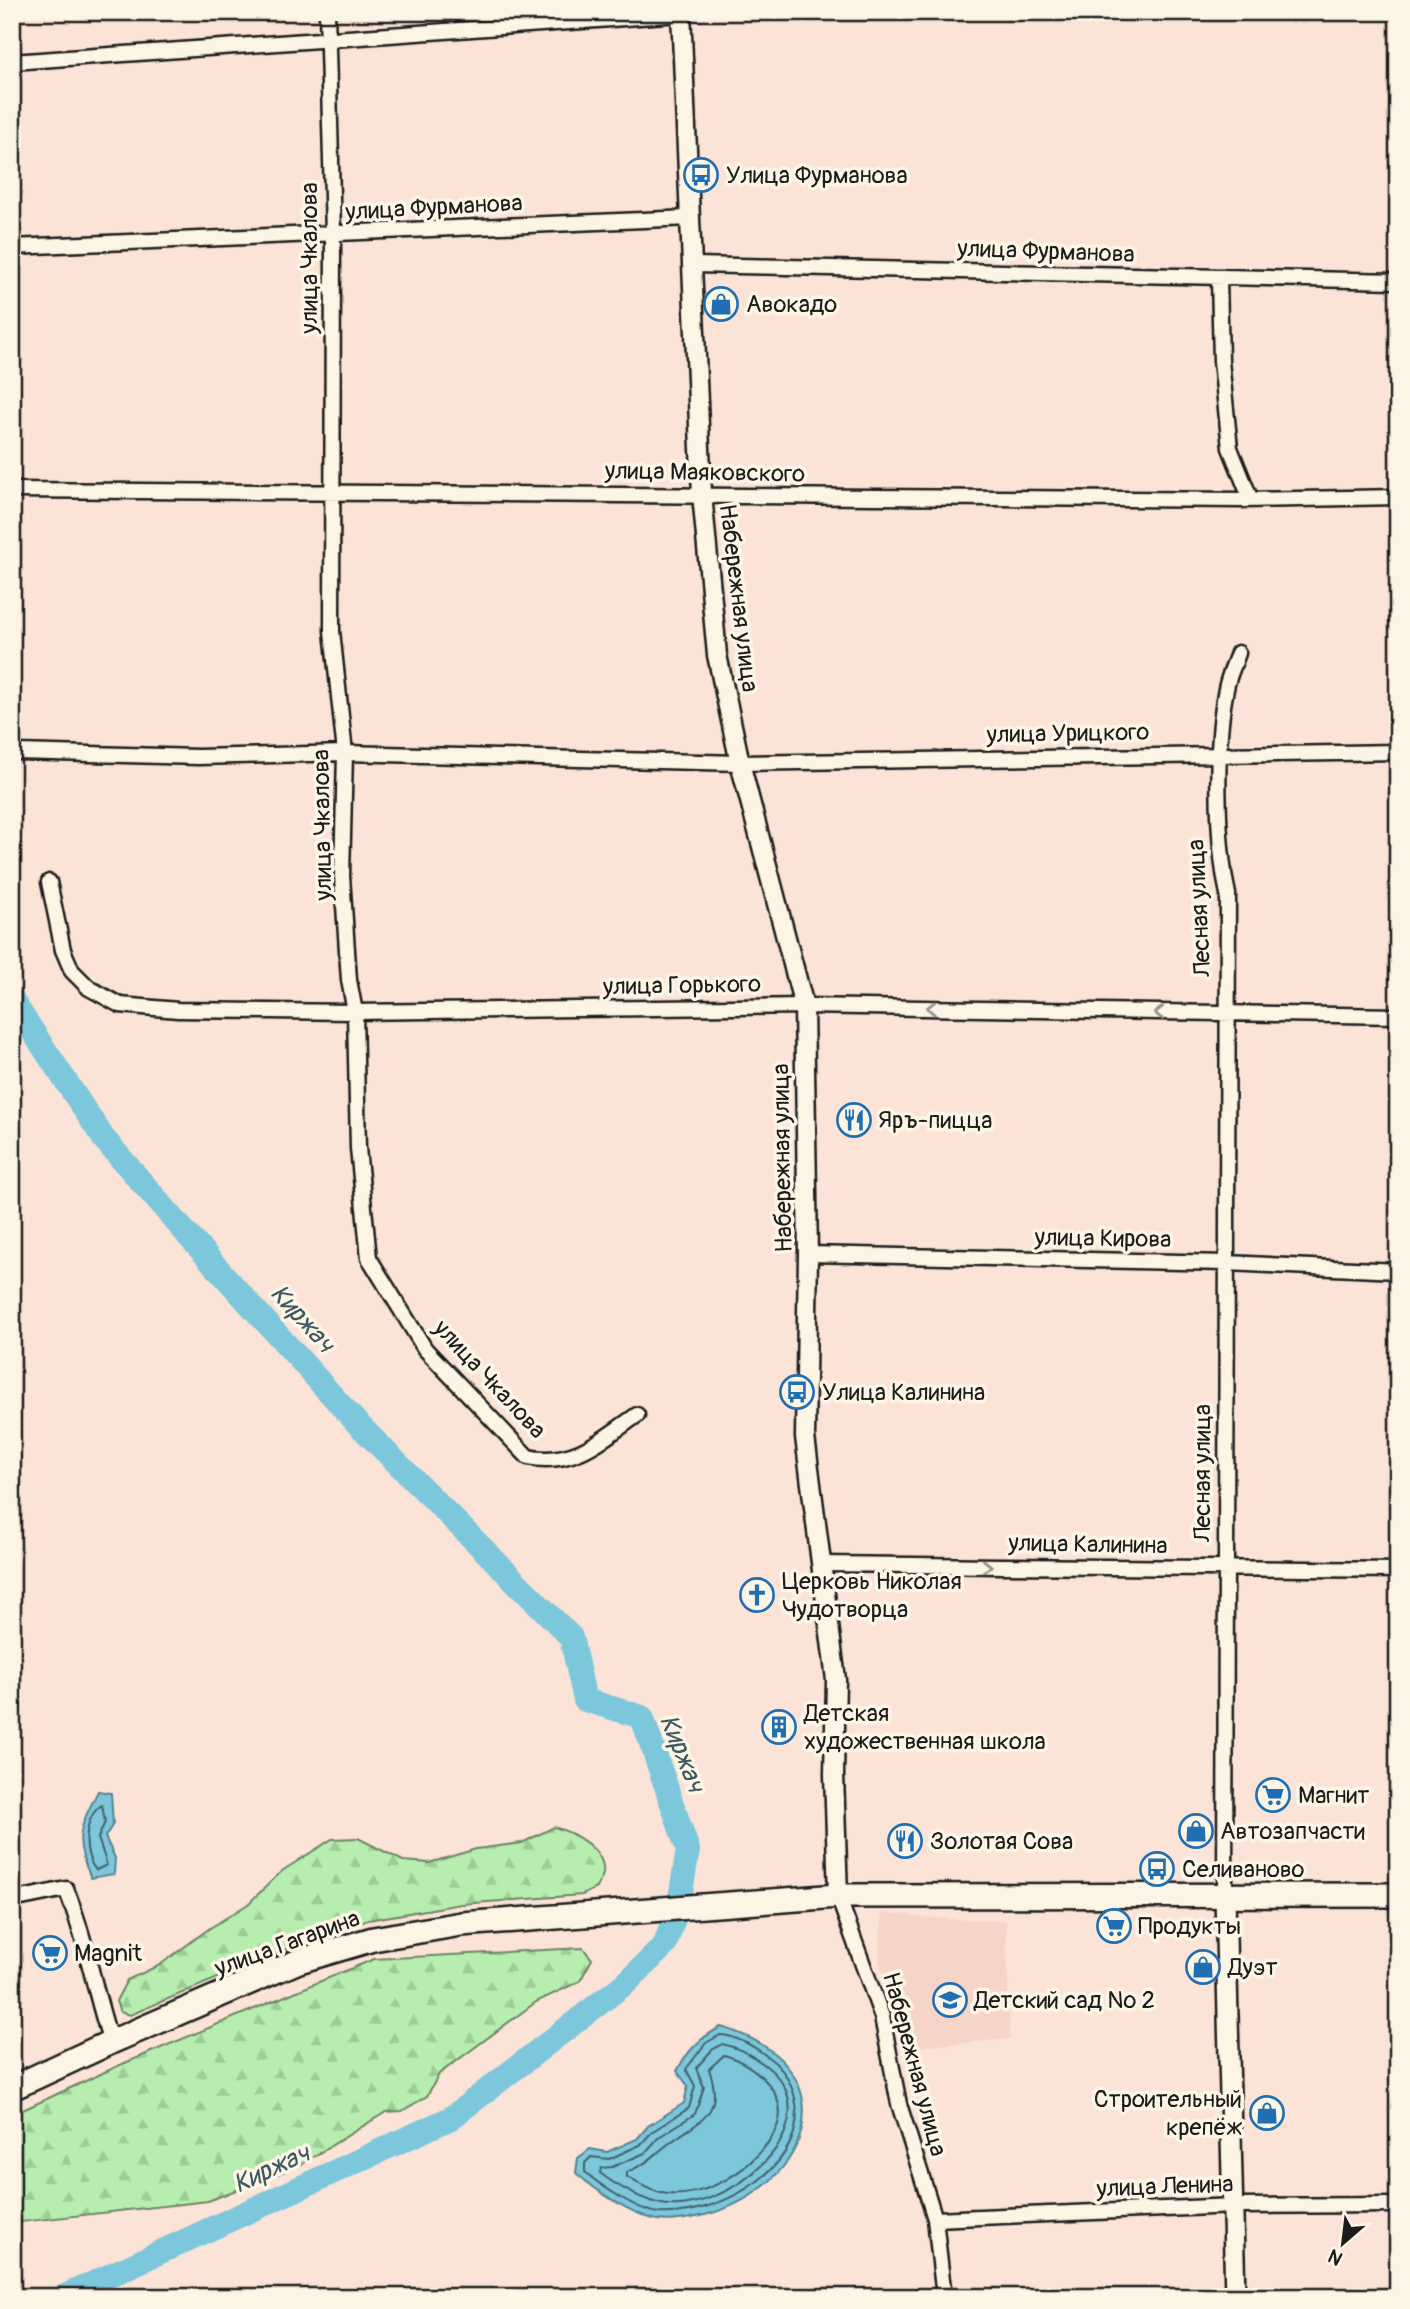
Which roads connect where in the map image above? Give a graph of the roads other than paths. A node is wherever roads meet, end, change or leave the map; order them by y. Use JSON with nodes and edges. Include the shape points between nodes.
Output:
{"nodes":[{"id":1,"x":327,"y":12,"type":"edge"},
{"id":2,"x":681,"y":13,"type":"edge"},
{"id":3,"x":329,"y":39,"type":"junction"},
{"id":4,"x":12,"y":62,"type":"edge"},
{"id":5,"x":690,"y":218,"type":"junction"},
{"id":6,"x":333,"y":234,"type":"junction"},
{"id":7,"x":12,"y":247,"type":"edge"},
{"id":8,"x":694,"y":265,"type":"junction"},
{"id":9,"x":1219,"y":279,"type":"junction"},
{"id":10,"x":1398,"y":281,"type":"edge"},
{"id":11,"x":12,"y":490,"type":"edge"},
{"id":12,"x":330,"y":491,"type":"junction"},
{"id":13,"x":702,"y":494,"type":"junction"},
{"id":14,"x":1398,"y":497,"type":"edge"},
{"id":15,"x":1251,"y":500,"type":"junction"},
{"id":16,"x":1238,"y":653,"type":"dead end"},
{"id":17,"x":17,"y":752,"type":"dead end"},
{"id":18,"x":1398,"y":752,"type":"edge"},
{"id":19,"x":345,"y":753,"type":"junction"},
{"id":20,"x":1221,"y":753,"type":"junction"},
{"id":21,"x":740,"y":763,"type":"junction"},
{"id":22,"x":49,"y":881,"type":"dead end"},
{"id":23,"x":804,"y":1006,"type":"junction"},
{"id":24,"x":355,"y":1012,"type":"junction"},
{"id":25,"x":1227,"y":1014,"type":"junction"},
{"id":26,"x":1398,"y":1016,"type":"edge"},
{"id":27,"x":808,"y":1254,"type":"junction"},
{"id":28,"x":1227,"y":1263,"type":"junction"},
{"id":29,"x":1398,"y":1271,"type":"edge"},
{"id":30,"x":637,"y":1415,"type":"dead end"},
{"id":31,"x":821,"y":1564,"type":"junction"},
{"id":32,"x":1227,"y":1569,"type":"junction"},
{"id":33,"x":1398,"y":1570,"type":"edge"},
{"id":34,"x":1225,"y":1895,"type":"junction"},
{"id":35,"x":1398,"y":1895,"type":"edge"},
{"id":36,"x":838,"y":1896,"type":"junction"},
{"id":37,"x":12,"y":1900,"type":"edge"},
{"id":38,"x":111,"y":2042,"type":"junction"},
{"id":39,"x":12,"y":2088,"type":"edge"},
{"id":40,"x":1398,"y":2205,"type":"edge"},
{"id":41,"x":1234,"y":2206,"type":"junction"},
{"id":42,"x":935,"y":2219,"type":"junction"},
{"id":43,"x":944,"y":2297,"type":"edge"},
{"id":44,"x":1235,"y":2297,"type":"edge"}],
"edges":[{"from":1,"to":3,"type":"street","name":"улица Чкалова"},
{"from":2,"to":3,"type":"street"},
{"from":2,"to":5,"type":"street","name":"Набережная улица"},
{"from":3,"to":4,"type":"street"},
{"from":3,"to":6,"type":"street","name":"улица Чкалова"},
{"from":5,"to":6,"type":"street","name":"улица Фурманова"},
{"from":5,"to":8,"type":"street","name":"Набережная улица"},
{"from":6,"to":7,"type":"street","name":"улица Фурманова"},
{"from":6,"to":12,"type":"street","name":"улица Чкалова"},
{"from":8,"to":9,"type":"street","name":"улица Фурманова"},
{"from":8,"to":13,"type":"street","name":"Набережная улица"},
{"from":9,"to":10,"type":"street","name":"улица Фурманова"},
{"from":9,"to":15,"type":"street","via":[[1230,448]]},
{"from":11,"to":12,"type":"street","name":"улица Маяковского"},
{"from":12,"to":13,"type":"street","name":"улица Маяковского"},
{"from":12,"to":19,"type":"street","name":"улица Чкалова","via":[[332,631]]},
{"from":13,"to":15,"type":"street","name":"улица Маяковского"},
{"from":13,"to":21,"type":"street","name":"Набережная улица","via":[[717,655]]},
{"from":14,"to":15,"type":"street","name":"улица Маяковского"},
{"from":16,"to":20,"type":"street","name":"Лесная улица","via":[[1226,689]]},
{"from":17,"to":19,"type":"street","name":"улица Урицкого","via":[[198,757]]},
{"from":18,"to":20,"type":"street","name":"улица Урицкого"},
{"from":19,"to":21,"type":"street","name":"улица Урицкого"},
{"from":19,"to":24,"type":"street","name":"улица Чкалова","via":[[342,876]]},
{"from":20,"to":21,"type":"street","name":"улица Урицкого"},
{"from":20,"to":25,"type":"street","name":"Лесная улица","via":[[1220,858],[1228,894]]},
{"from":21,"to":23,"type":"street","name":"Набережная улица"},
{"from":22,"to":24,"type":"street","name":"улица Горького","via":[[63,950],[72,971],[89,988],[120,1005]]},
{"from":23,"to":24,"type":"street","name":"улица Горького"},
{"from":25,"to":23,"type":"street","name":"улица Горького","one_way":true},
{"from":23,"to":27,"type":"street","name":"Набережная улица"},
{"from":24,"to":30,"type":"street","name":"улица Чкалова","via":[[358,1148],[369,1258],[425,1349],[528,1457],[564,1458],[589,1450]]},
{"from":25,"to":26,"type":"street","name":"улица Горького"},
{"from":25,"to":28,"type":"street","name":"Лесная улица"},
{"from":27,"to":28,"type":"street","name":"улица Кирова"},
{"from":27,"to":31,"type":"street","name":"Набережная улица","via":[[805,1437]]},
{"from":28,"to":29,"type":"street","name":"улица Кирова"},
{"from":28,"to":32,"type":"street","name":"Лесная улица"},
{"from":31,"to":32,"type":"street","name":"улица Калинина","one_way":true},
{"from":31,"to":36,"type":"street","name":"Набережная улица","via":[[836,1679]]},
{"from":32,"to":33,"type":"street","name":"улица Калинина"},
{"from":32,"to":34,"type":"street","name":"Лесная улица"},
{"from":34,"to":35,"type":"main road","name":"улица Гагарина"},
{"from":34,"to":36,"type":"main road","name":"улица Гагарина"},
{"from":34,"to":41,"type":"main road","name":"Лесная улица"},
{"from":36,"to":38,"type":"main road","name":"улица Гагарина","via":[[461,1924],[373,1939],[299,1962]]},
{"from":36,"to":42,"type":"street","name":"Набережная улица","via":[[882,2017],[899,2104]]},
{"from":37,"to":38,"type":"street","via":[[66,1889]]},
{"from":38,"to":39,"type":"main road","name":"улица Гагарина"},
{"from":40,"to":41,"type":"street","name":"улица Ленина"},
{"from":41,"to":42,"type":"street","name":"улица Ленина"},
{"from":41,"to":44,"type":"main road","name":"Лесная улица"},
{"from":42,"to":43,"type":"street","name":"Набережная улица"}]}
